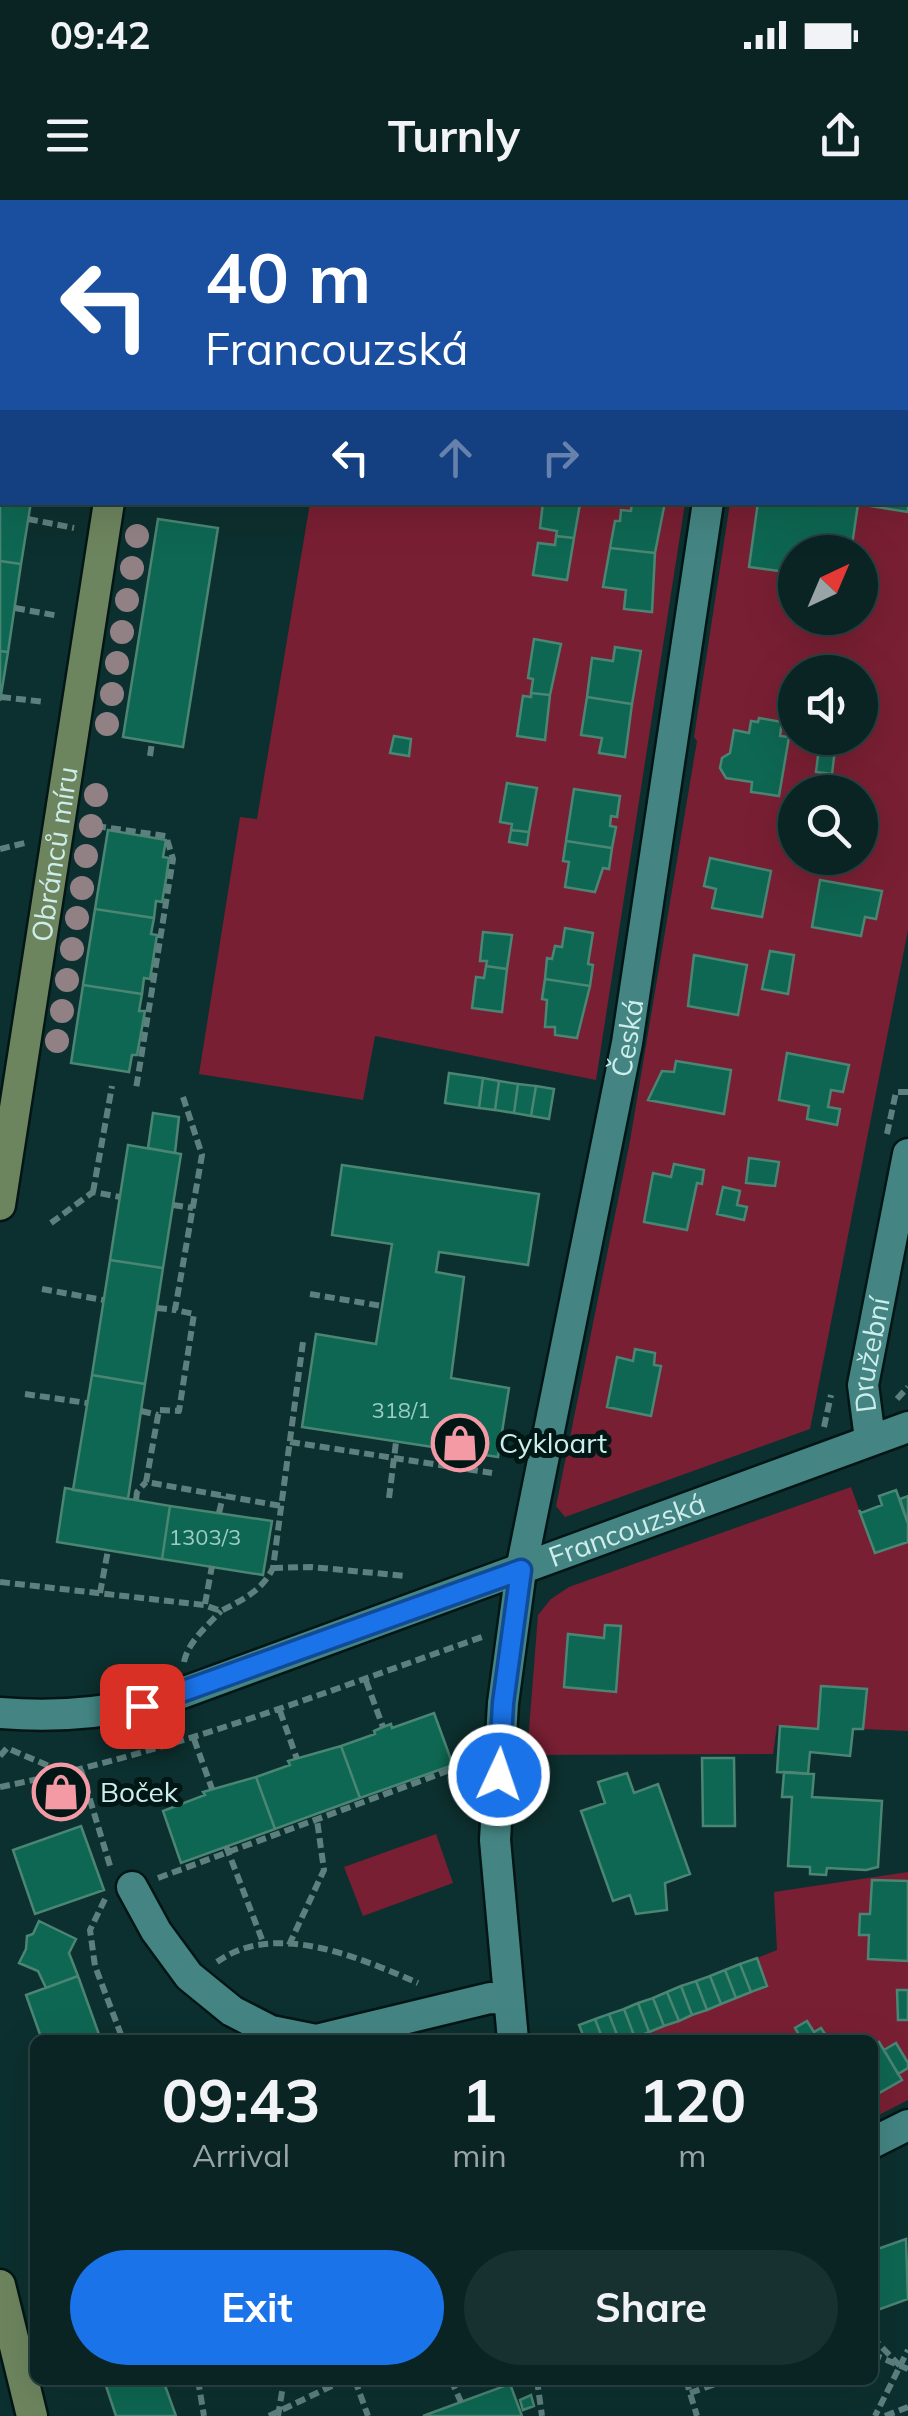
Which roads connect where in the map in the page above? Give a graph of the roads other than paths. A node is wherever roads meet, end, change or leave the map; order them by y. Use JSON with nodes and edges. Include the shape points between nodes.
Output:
{"nodes":[{"id":1,"x":109,"y":505,"type":"edge"},
{"id":2,"x":708,"y":505,"type":"edge"},
{"id":3,"x":908,"y":1154,"type":"edge"},
{"id":4,"x":0,"y":1205,"type":"edge"},
{"id":5,"x":908,"y":1427,"type":"edge"},
{"id":6,"x":870,"y":1439,"type":"junction"},
{"id":7,"x":521,"y":1570,"type":"junction"},
{"id":8,"x":0,"y":1713,"type":"edge"},
{"id":9,"x":123,"y":1884,"type":"road end"},
{"id":10,"x":509,"y":1998,"type":"junction"},
{"id":11,"x":288,"y":2035,"type":"edge"},
{"id":12,"x":337,"y":2035,"type":"edge"},
{"id":13,"x":513,"y":2035,"type":"edge"},
{"id":14,"x":908,"y":2125,"type":"edge"},
{"id":15,"x":878,"y":2140,"type":"edge"},
{"id":16,"x":0,"y":2285,"type":"edge"},
{"id":17,"x":32,"y":2416,"type":"edge"}],
"edges":[{"from":1,"to":4,"type":"main road","name":"Obránců míru"},
{"from":2,"to":7,"type":"street","name":"Česká","via":[[627,1043]]},
{"from":3,"to":6,"type":"street","name":"Družební","via":[[862,1386]]},
{"from":5,"to":6,"type":"street","name":"Francouzská"},
{"from":6,"to":7,"type":"street","name":"Francouzská"},
{"from":7,"to":8,"type":"street","name":"Francouzská","via":[[142,1706],[86,1715]]},
{"from":7,"to":10,"type":"street","name":"Česká","via":[[503,1703],[495,1840]]},
{"from":9,"to":11,"type":"street","via":[[189,1976],[257,2026]]},
{"from":10,"to":12,"type":"street"},
{"from":10,"to":13,"type":"street","name":"Česká"},
{"from":14,"to":15,"type":"street"},
{"from":16,"to":17,"type":"main road"}]}
